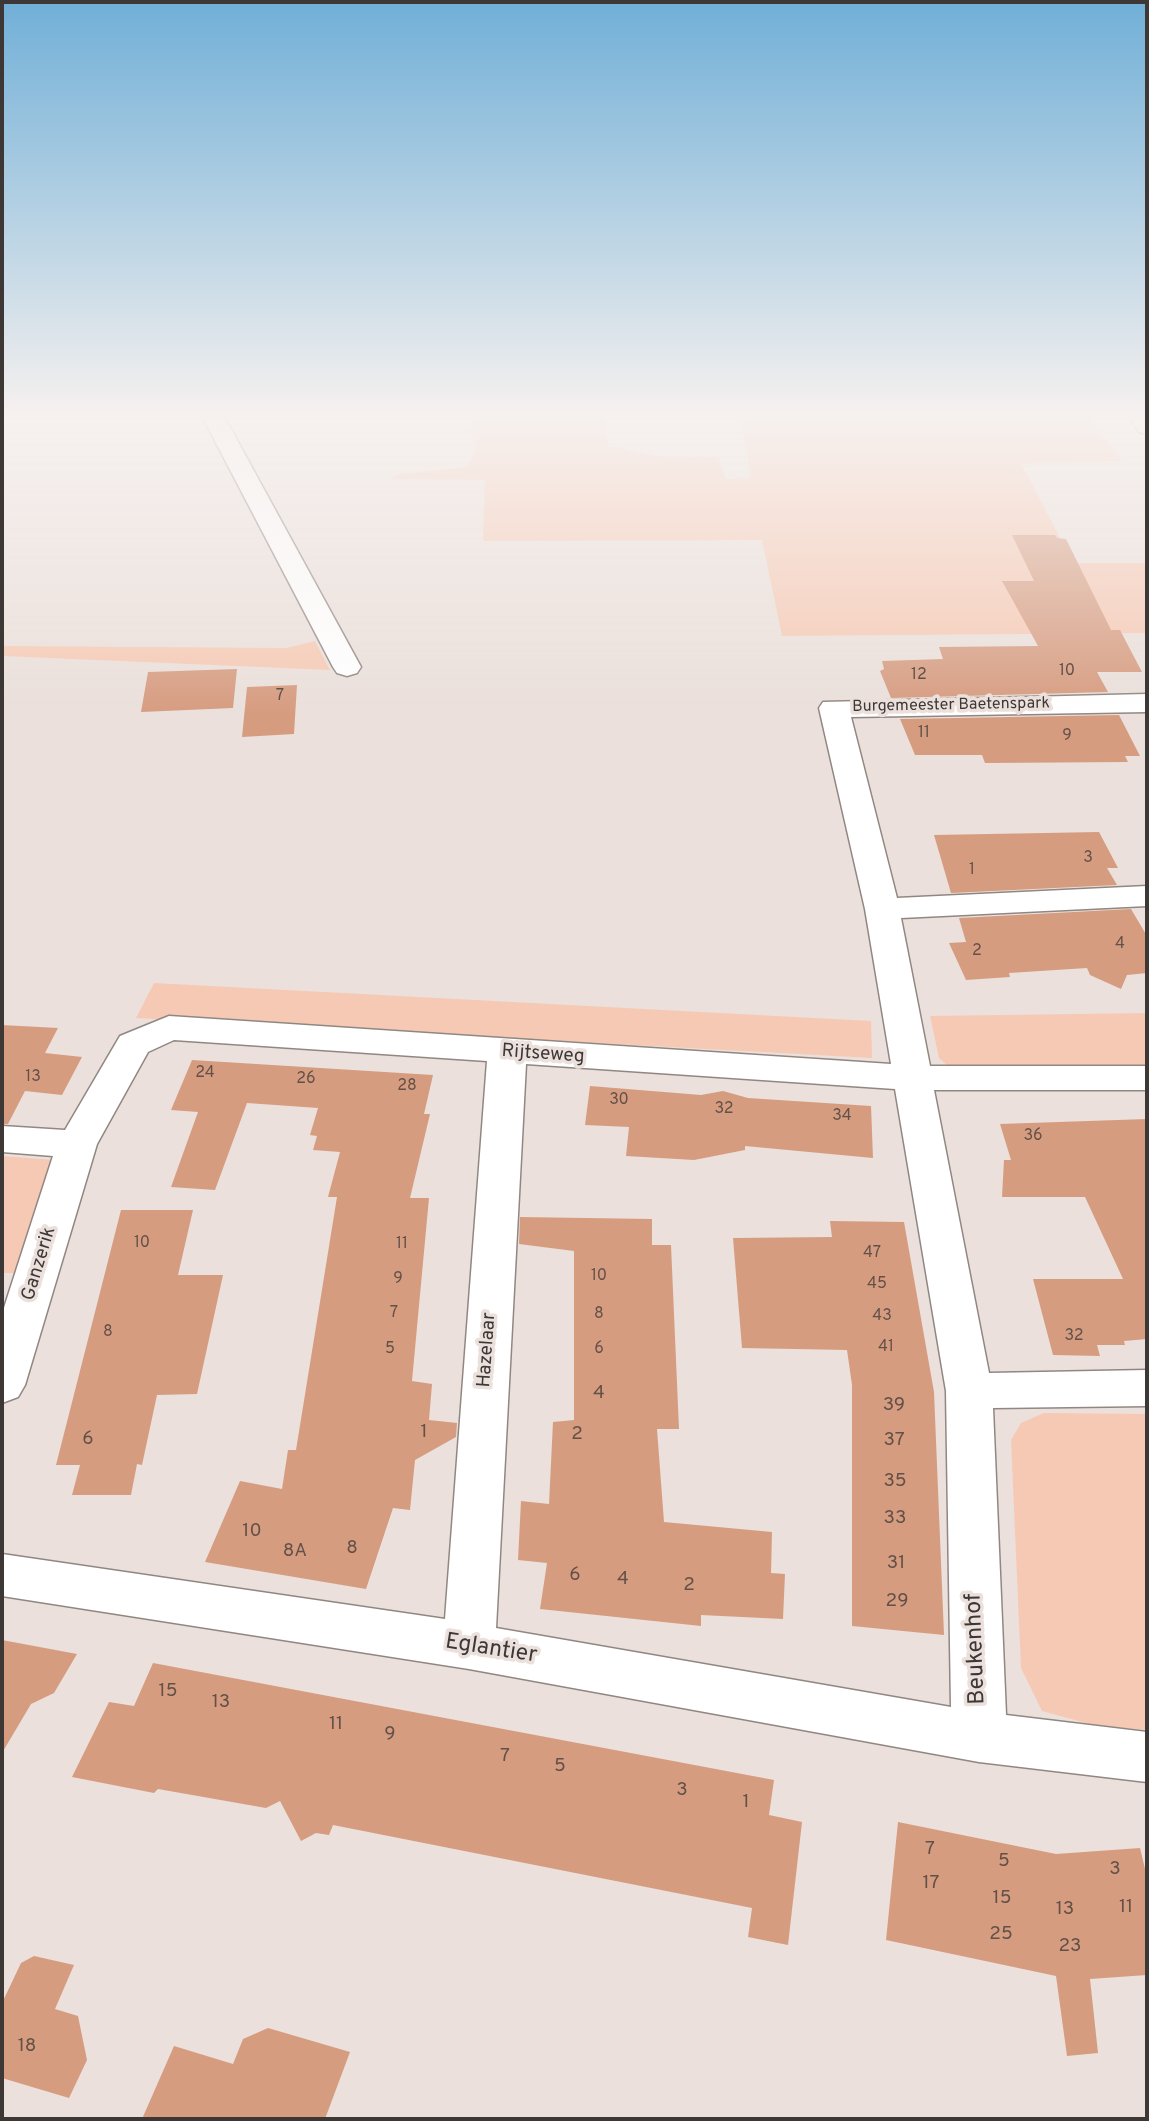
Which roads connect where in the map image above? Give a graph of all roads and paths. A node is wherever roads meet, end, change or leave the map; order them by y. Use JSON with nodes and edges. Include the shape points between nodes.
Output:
{"nodes":[{"id":1,"x":267,"y":517,"type":"edge"},
{"id":2,"x":347,"y":667,"type":"dead end"},
{"id":3,"x":1147,"y":703,"type":"edge"},
{"id":4,"x":1147,"y":896,"type":"edge"},
{"id":5,"x":882,"y":909,"type":"junction"},
{"id":6,"x":507,"y":1053,"type":"junction"},
{"id":7,"x":911,"y":1078,"type":"junction"},
{"id":8,"x":1147,"y":1078,"type":"edge"},
{"id":9,"x":2,"y":1139,"type":"edge"},
{"id":10,"x":78,"y":1144,"type":"junction"},
{"id":11,"x":18,"y":1282,"type":"edge"},
{"id":12,"x":2,"y":1385,"type":"edge"},
{"id":13,"x":1147,"y":1388,"type":"edge"},
{"id":14,"x":969,"y":1391,"type":"junction"},
{"id":15,"x":2,"y":1574,"type":"edge"},
{"id":16,"x":470,"y":1646,"type":"junction"},
{"id":17,"x":979,"y":1737,"type":"junction"},
{"id":18,"x":1147,"y":1757,"type":"edge"}],
"edges":[{"from":1,"to":2,"type":"street"},
{"from":3,"to":5,"type":"street","name":"Burgemeester Baetenspark","via":[[834,708]]},
{"from":4,"to":5,"type":"street"},
{"from":5,"to":7,"type":"street","name":"Burgemeester Baetenspark"},
{"from":6,"to":7,"type":"street","name":"Rijtseweg"},
{"from":6,"to":10,"type":"street","name":"Rijtseweg","via":[[169,1028],[133,1044]]},
{"from":6,"to":16,"type":"street","name":"Hazelaar"},
{"from":7,"to":8,"type":"street","name":"Rijtseweg"},
{"from":7,"to":14,"type":"street","name":"Beukenhof"},
{"from":9,"to":10,"type":"street"},
{"from":10,"to":11,"type":"street","name":"Ganzerik"},
{"from":11,"to":12,"type":"street","name":"Ganzerik"},
{"from":13,"to":14,"type":"street"},
{"from":14,"to":17,"type":"street","name":"Beukenhof"},
{"from":15,"to":16,"type":"street","name":"Eglantier"},
{"from":16,"to":17,"type":"street","name":"Eglantier"},
{"from":17,"to":18,"type":"street"}]}
